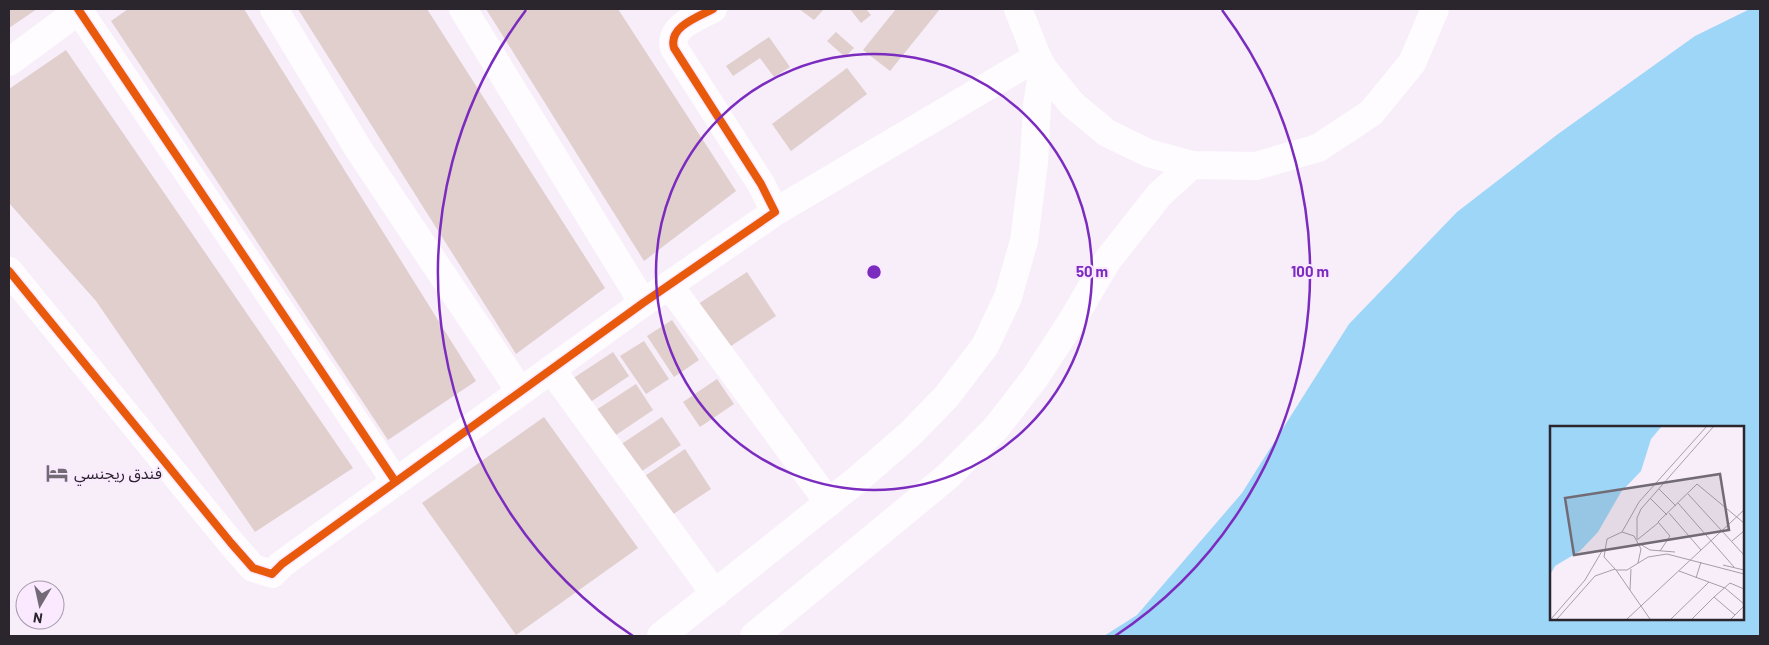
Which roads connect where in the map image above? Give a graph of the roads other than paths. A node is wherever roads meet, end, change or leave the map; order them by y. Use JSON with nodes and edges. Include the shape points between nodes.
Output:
{"nodes":[{"id":1,"x":80,"y":9,"type":"edge"},
{"id":2,"x":274,"y":9,"type":"edge"},
{"id":3,"x":463,"y":9,"type":"edge"},
{"id":4,"x":713,"y":9,"type":"edge"},
{"id":5,"x":1018,"y":9,"type":"edge"},
{"id":6,"x":1435,"y":9,"type":"edge"},
{"id":7,"x":9,"y":62,"type":"edge"},
{"id":8,"x":1040,"y":62,"type":"junction"},
{"id":9,"x":1192,"y":165,"type":"junction"},
{"id":10,"x":775,"y":212,"type":"junction"},
{"id":11,"x":9,"y":271,"type":"edge"},
{"id":12,"x":669,"y":285,"type":"junction"},
{"id":13,"x":642,"y":303,"type":"junction"},
{"id":14,"x":551,"y":369,"type":"junction"},
{"id":15,"x":520,"y":391,"type":"junction"},
{"id":16,"x":395,"y":481,"type":"junction"},
{"id":17,"x":828,"y":503,"type":"junction"},
{"id":18,"x":716,"y":594,"type":"junction"},
{"id":19,"x":661,"y":636,"type":"edge"},
{"id":20,"x":754,"y":636,"type":"edge"}],
"edges":[{"from":1,"to":7,"type":"street"},
{"from":1,"to":16,"type":"street"},
{"from":2,"to":15,"type":"street","via":[[359,150]]},
{"from":3,"to":13,"type":"street"},
{"from":4,"to":10,"type":"street","via":[[680,28],[673,38],[674,48],[761,184]]},
{"from":5,"to":8,"type":"street"},
{"from":6,"to":9,"type":"street","via":[[1412,63],[1371,113],[1318,148],[1256,166]]},
{"from":8,"to":9,"type":"street","via":[[1072,104],[1107,133],[1148,153]]},
{"from":8,"to":10,"type":"street"},
{"from":8,"to":17,"type":"street","via":[[1034,162],[1024,241],[1008,296],[985,346],[946,397],[911,433]]},
{"from":9,"to":20,"type":"street","via":[[1159,195],[1107,261],[1034,379],[996,428],[948,476]]},
{"from":10,"to":12,"type":"street"},
{"from":11,"to":16,"type":"street","via":[[253,568],[272,574]]},
{"from":12,"to":13,"type":"street"},
{"from":12,"to":17,"type":"street"},
{"from":13,"to":14,"type":"street"},
{"from":14,"to":15,"type":"street"},
{"from":14,"to":18,"type":"street"},
{"from":15,"to":16,"type":"street"},
{"from":17,"to":18,"type":"street"},
{"from":18,"to":19,"type":"street"}]}
